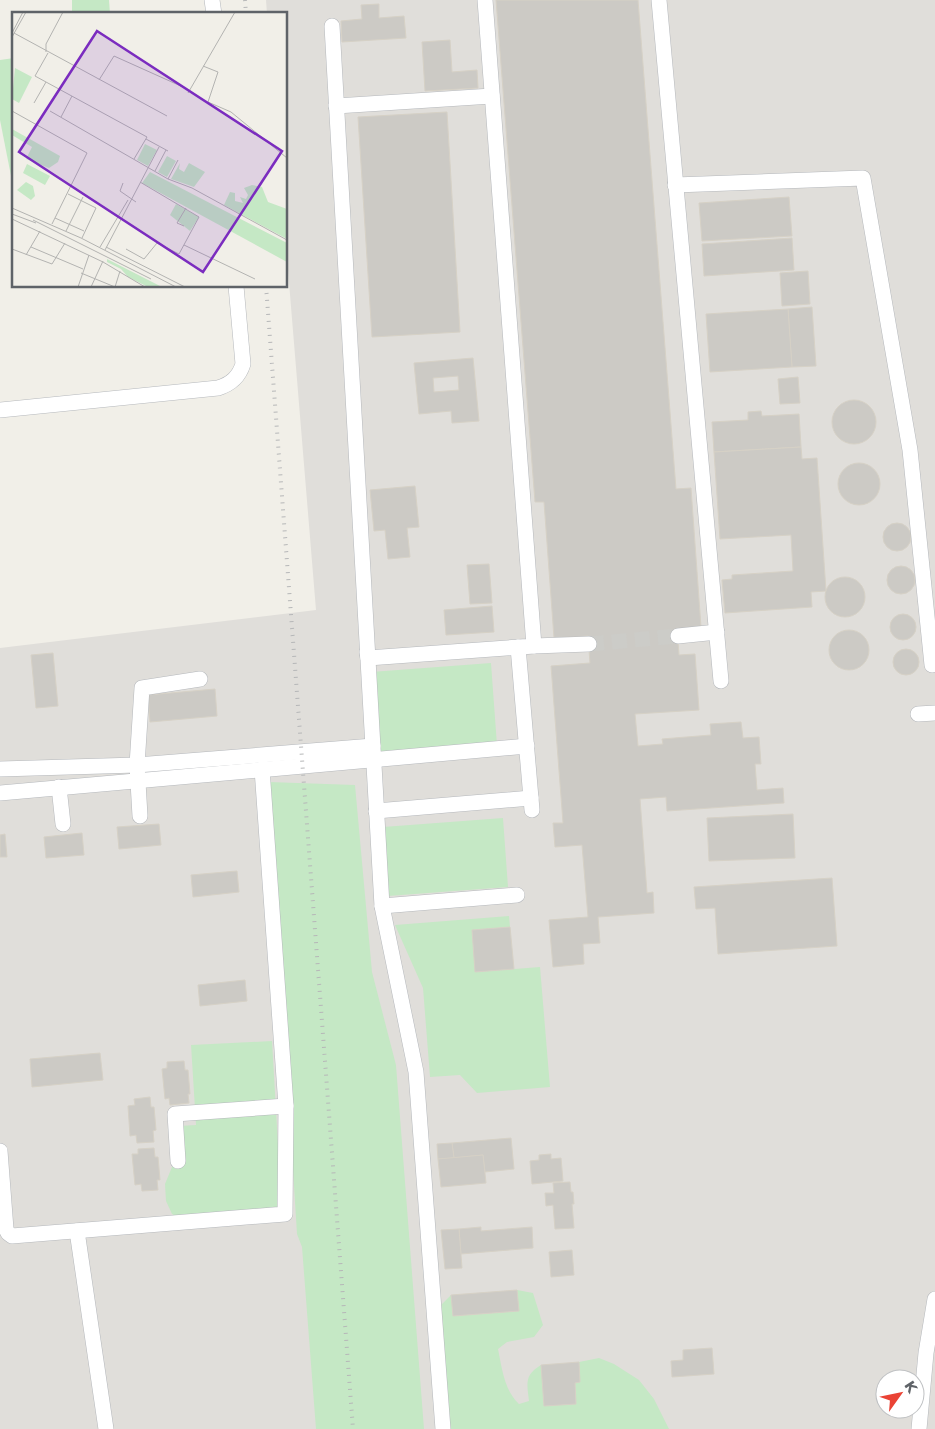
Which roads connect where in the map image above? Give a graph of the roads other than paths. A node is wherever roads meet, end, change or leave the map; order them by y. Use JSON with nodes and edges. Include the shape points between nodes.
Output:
{"nodes":[{"id":1,"x":485,"y":0,"type":"edge"},
{"id":2,"x":659,"y":0,"type":"edge"},
{"id":3,"x":332,"y":26,"type":"dead end"},
{"id":4,"x":492,"y":96,"type":"junction"},
{"id":5,"x":336,"y":106,"type":"junction"},
{"id":6,"x":675,"y":185,"type":"junction"},
{"id":7,"x":236,"y":288,"type":"edge"},
{"id":8,"x":0,"y":410,"type":"edge"},
{"id":9,"x":716,"y":632,"type":"junction"},
{"id":10,"x":678,"y":636,"type":"tunnel mouth"},
{"id":11,"x":589,"y":644,"type":"tunnel mouth"},
{"id":12,"x":526,"y":646,"type":"junction"},
{"id":13,"x":367,"y":652,"type":"junction"},
{"id":14,"x":932,"y":665,"type":"dead end"},
{"id":15,"x":200,"y":679,"type":"dead end"},
{"id":16,"x":721,"y":681,"type":"dead end"},
{"id":17,"x":935,"y":713,"type":"edge"},
{"id":18,"x":918,"y":714,"type":"dead end"},
{"id":19,"x":526,"y":746,"type":"junction"},
{"id":20,"x":373,"y":752,"type":"junction"},
{"id":21,"x":262,"y":768,"type":"junction"},
{"id":22,"x":0,"y":770,"type":"edge"},
{"id":23,"x":137,"y":773,"type":"junction"},
{"id":24,"x":60,"y":787,"type":"junction"},
{"id":25,"x":0,"y":793,"type":"edge"},
{"id":26,"x":376,"y":811,"type":"junction"},
{"id":27,"x":140,"y":816,"type":"dead end"},
{"id":28,"x":63,"y":824,"type":"dead end"},
{"id":29,"x":516,"y":895,"type":"dead end"},
{"id":30,"x":382,"y":906,"type":"junction"},
{"id":31,"x":286,"y":1106,"type":"junction"},
{"id":32,"x":0,"y":1151,"type":"edge"},
{"id":33,"x":178,"y":1161,"type":"dead end"},
{"id":34,"x":77,"y":1231,"type":"junction"},
{"id":35,"x":935,"y":1299,"type":"edge"},
{"id":36,"x":106,"y":1429,"type":"edge"},
{"id":37,"x":443,"y":1429,"type":"edge"},
{"id":38,"x":919,"y":1429,"type":"edge"}],
"edges":[{"from":1,"to":4,"type":"street"},
{"from":2,"to":6,"type":"street"},
{"from":3,"to":5,"type":"street"},
{"from":4,"to":5,"type":"street"},
{"from":4,"to":12,"type":"street"},
{"from":5,"to":13,"type":"street"},
{"from":6,"to":9,"type":"street"},
{"from":6,"to":14,"type":"street","via":[[862,178],[910,450]]},
{"from":7,"to":8,"type":"street","via":[[243,364],[230,383],[218,388]]},
{"from":9,"to":10,"type":"street"},
{"from":9,"to":16,"type":"street"},
{"from":11,"to":12,"type":"street"},
{"from":12,"to":13,"type":"street","via":[[368,658]]},
{"from":12,"to":19,"type":"street"},
{"from":13,"to":20,"type":"street"},
{"from":15,"to":23,"type":"street","via":[[142,688]]},
{"from":17,"to":18,"type":"street"},
{"from":19,"to":20,"type":"street"},
{"from":19,"to":26,"type":"street","via":[[531,804]]},
{"from":20,"to":21,"type":"street"},
{"from":20,"to":23,"type":"street"},
{"from":20,"to":26,"type":"street"},
{"from":21,"to":23,"type":"street"},
{"from":21,"to":31,"type":"street"},
{"from":22,"to":23,"type":"street"},
{"from":23,"to":24,"type":"street"},
{"from":23,"to":27,"type":"street"},
{"from":24,"to":25,"type":"street"},
{"from":24,"to":28,"type":"street"},
{"from":26,"to":30,"type":"street"},
{"from":29,"to":30,"type":"street"},
{"from":30,"to":37,"type":"street","via":[[416,1072]]},
{"from":31,"to":33,"type":"street","via":[[175,1114]]},
{"from":31,"to":34,"type":"street","via":[[285,1214]]},
{"from":32,"to":34,"type":"street","via":[[8,1233],[14,1236]]},
{"from":34,"to":36,"type":"street"},
{"from":35,"to":38,"type":"street"}]}
